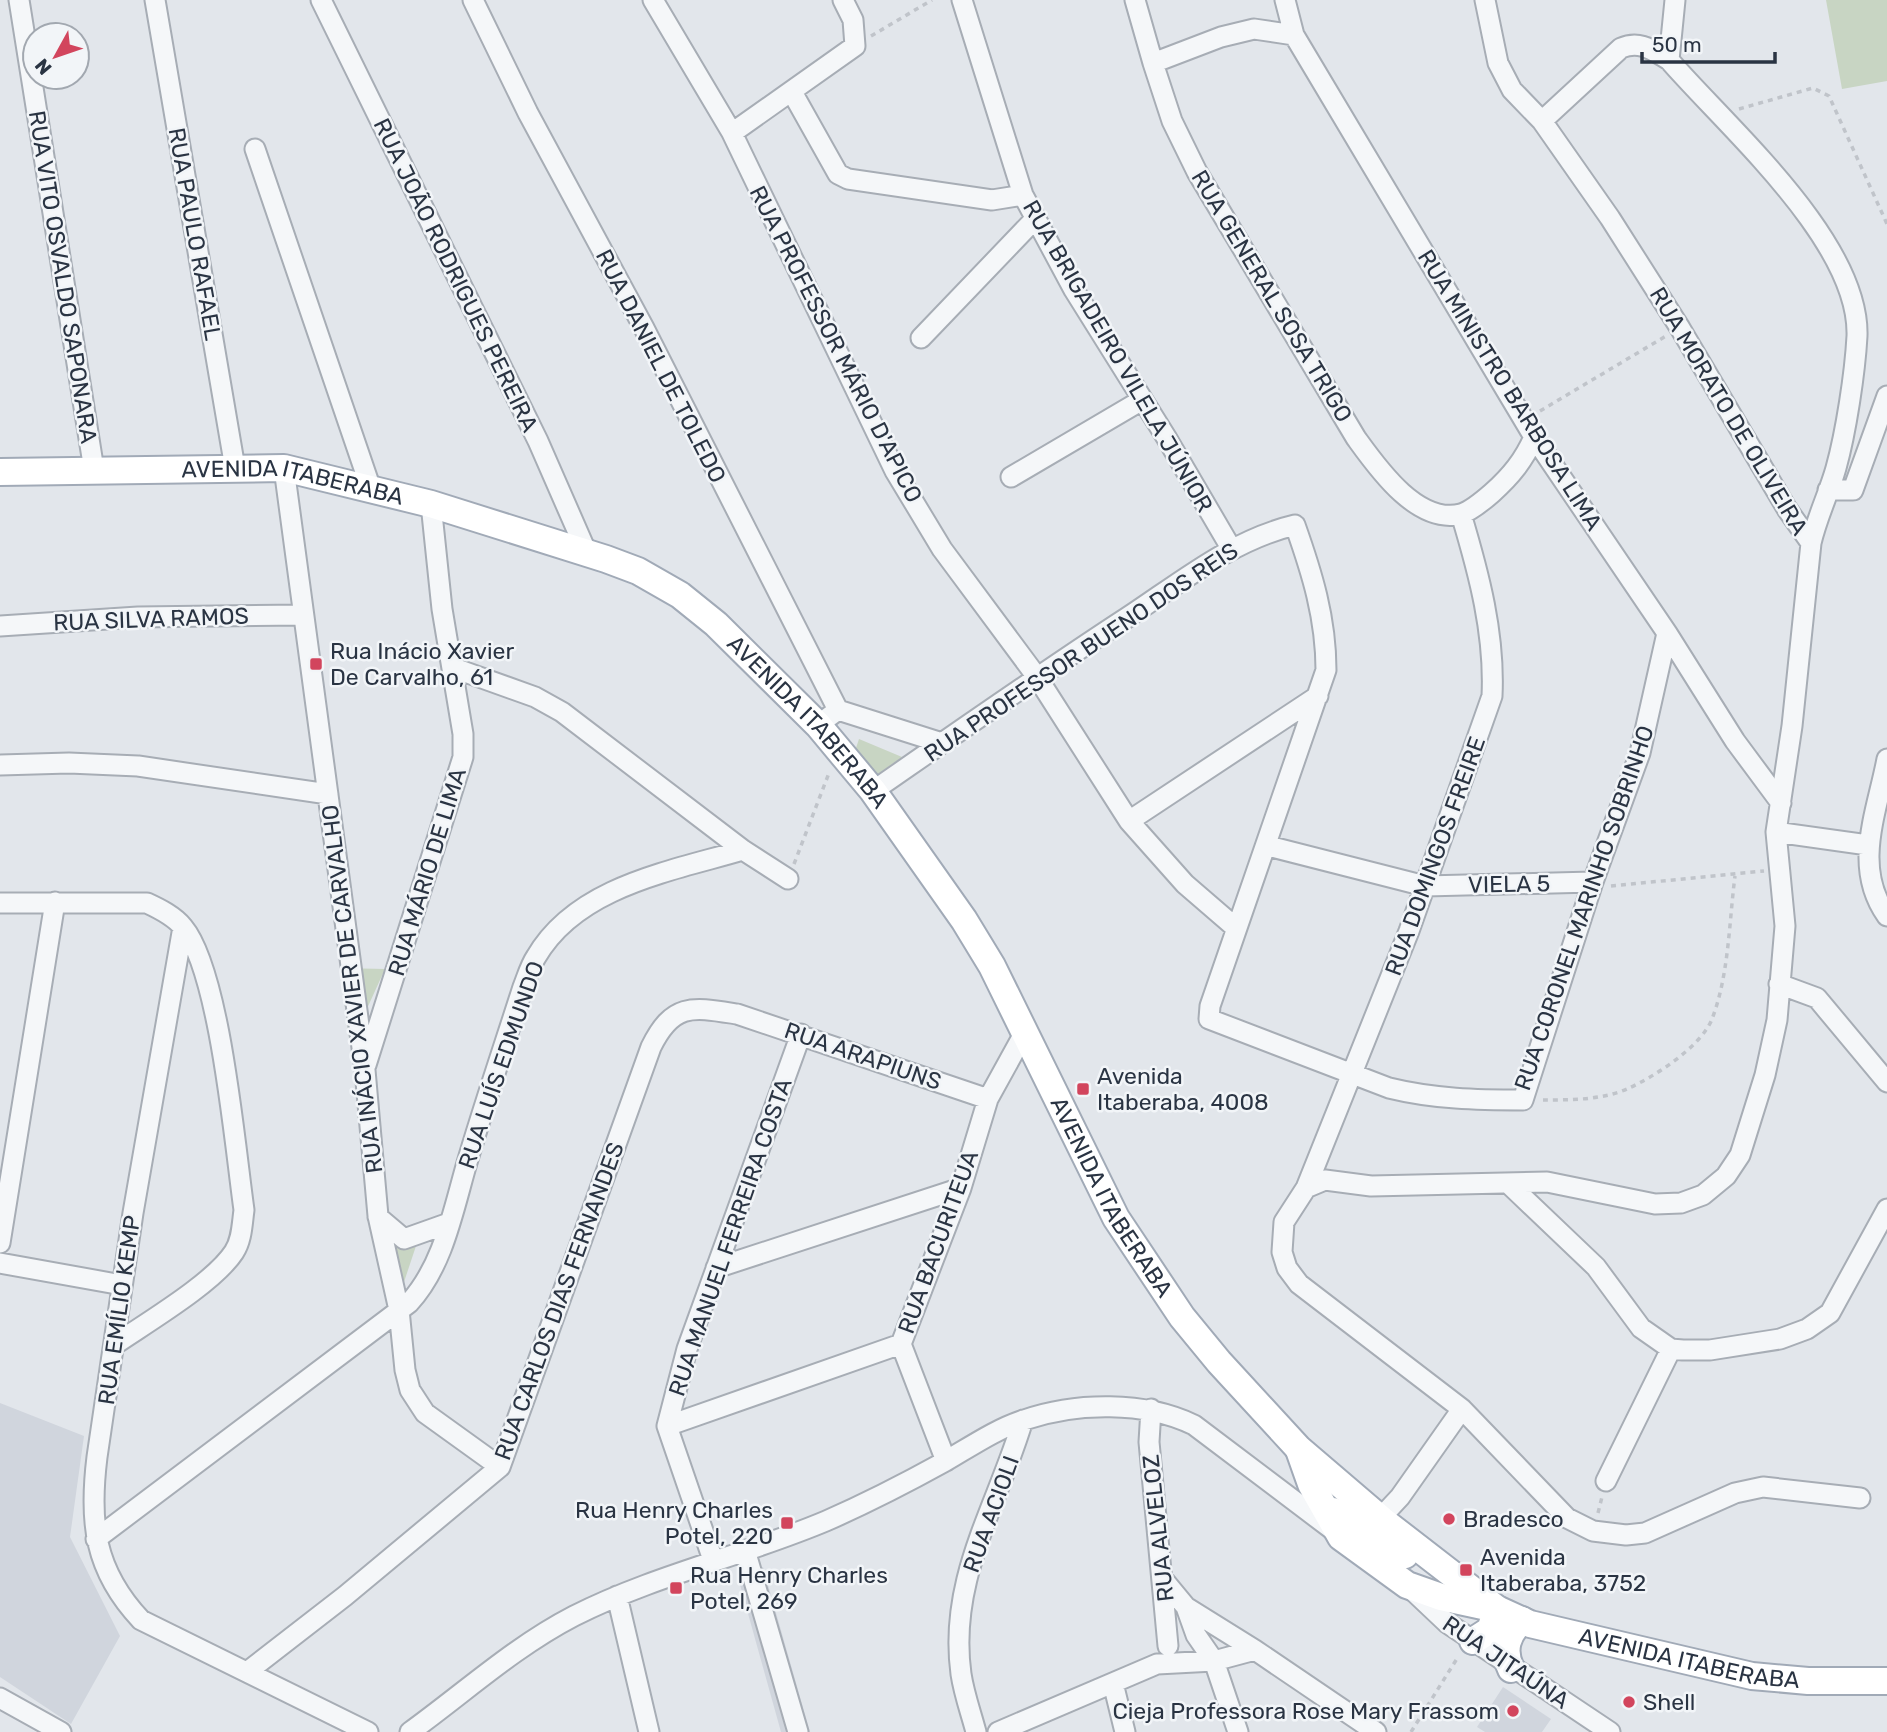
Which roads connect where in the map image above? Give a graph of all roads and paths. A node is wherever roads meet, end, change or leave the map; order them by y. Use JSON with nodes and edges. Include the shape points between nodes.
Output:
{"nodes":[{"id":1,"x":19,"y":0,"type":"edge"},
{"id":2,"x":155,"y":0,"type":"edge"},
{"id":3,"x":321,"y":0,"type":"edge"},
{"id":4,"x":473,"y":0,"type":"edge"},
{"id":5,"x":653,"y":0,"type":"edge"},
{"id":6,"x":843,"y":0,"type":"edge"},
{"id":7,"x":932,"y":0,"type":"edge"},
{"id":8,"x":962,"y":0,"type":"edge"},
{"id":9,"x":1135,"y":0,"type":"edge"},
{"id":10,"x":1285,"y":0,"type":"edge"},
{"id":11,"x":1485,"y":0,"type":"edge"},
{"id":12,"x":1675,"y":0,"type":"edge"},
{"id":13,"x":1294,"y":35,"type":"junction"},
{"id":14,"x":855,"y":46,"type":"junction"},
{"id":15,"x":1669,"y":60,"type":"junction"},
{"id":16,"x":1153,"y":64,"type":"junction"},
{"id":17,"x":792,"y":92,"type":"junction"},
{"id":18,"x":1719,"y":115,"type":"junction"},
{"id":19,"x":1542,"y":121,"type":"junction"},
{"id":20,"x":732,"y":133,"type":"junction"},
{"id":21,"x":255,"y":149,"type":"dead end"},
{"id":22,"x":1023,"y":195,"type":"junction"},
{"id":23,"x":1035,"y":219,"type":"junction"},
{"id":24,"x":1887,"y":224,"type":"edge"},
{"id":25,"x":1679,"y":328,"type":"junction"},
{"id":26,"x":921,"y":338,"type":"dead end"},
{"id":27,"x":1887,"y":396,"type":"edge"},
{"id":28,"x":1142,"y":400,"type":"junction"},
{"id":29,"x":1529,"y":429,"type":"junction"},
{"id":30,"x":235,"y":468,"type":"junction"},
{"id":31,"x":284,"y":468,"type":"junction"},
{"id":32,"x":94,"y":470,"type":"junction"},
{"id":33,"x":0,"y":471,"type":"edge"},
{"id":34,"x":1012,"y":477,"type":"dead end"},
{"id":35,"x":371,"y":489,"type":"junction"},
{"id":36,"x":1828,"y":490,"type":"junction"},
{"id":37,"x":431,"y":504,"type":"junction"},
{"id":38,"x":1461,"y":514,"type":"junction"},
{"id":39,"x":1811,"y":543,"type":"junction"},
{"id":40,"x":1231,"y":548,"type":"junction"},
{"id":41,"x":587,"y":553,"type":"junction"},
{"id":42,"x":303,"y":615,"type":"junction"},
{"id":43,"x":0,"y":626,"type":"edge"},
{"id":44,"x":1667,"y":633,"type":"junction"},
{"id":45,"x":454,"y":668,"type":"junction"},
{"id":46,"x":1037,"y":677,"type":"junction"},
{"id":47,"x":1318,"y":696,"type":"junction"},
{"id":48,"x":828,"y":717,"type":"junction"},
{"id":49,"x":942,"y":743,"type":"junction"},
{"id":50,"x":839,"y":750,"type":"junction"},
{"id":51,"x":1887,"y":759,"type":"edge"},
{"id":52,"x":0,"y":765,"type":"edge"},
{"id":53,"x":873,"y":791,"type":"junction"},
{"id":54,"x":328,"y":794,"type":"junction"},
{"id":55,"x":1781,"y":803,"type":"junction"},
{"id":56,"x":1129,"y":821,"type":"junction"},
{"id":57,"x":1776,"y":832,"type":"junction"},
{"id":58,"x":1868,"y":845,"type":"junction"},
{"id":59,"x":1268,"y":846,"type":"junction"},
{"id":60,"x":744,"y":850,"type":"junction"},
{"id":61,"x":1781,"y":869,"type":"junction"},
{"id":62,"x":1735,"y":876,"type":"junction"},
{"id":63,"x":788,"y":879,"type":"joint"},
{"id":64,"x":1592,"y":885,"type":"junction"},
{"id":65,"x":1425,"y":886,"type":"junction"},
{"id":66,"x":55,"y":902,"type":"junction"},
{"id":67,"x":0,"y":903,"type":"edge"},
{"id":68,"x":1887,"y":916,"type":"edge"},
{"id":69,"x":183,"y":927,"type":"junction"},
{"id":70,"x":1236,"y":928,"type":"junction"},
{"id":71,"x":1779,"y":984,"type":"junction"},
{"id":72,"x":737,"y":1014,"type":"joint"},
{"id":73,"x":1026,"y":1030,"type":"junction"},
{"id":74,"x":801,"y":1034,"type":"junction"},
{"id":75,"x":365,"y":1070,"type":"junction"},
{"id":76,"x":1353,"y":1076,"type":"junction"},
{"id":77,"x":1887,"y":1082,"type":"edge"},
{"id":78,"x":988,"y":1100,"type":"junction"},
{"id":79,"x":1523,"y":1100,"type":"junction"},
{"id":80,"x":1510,"y":1185,"type":"junction"},
{"id":81,"x":961,"y":1188,"type":"junction"},
{"id":82,"x":1307,"y":1188,"type":"junction"},
{"id":83,"x":1887,"y":1209,"type":"edge"},
{"id":84,"x":378,"y":1216,"type":"junction"},
{"id":85,"x":449,"y":1223,"type":"junction"},
{"id":86,"x":0,"y":1243,"type":"edge"},
{"id":87,"x":0,"y":1263,"type":"edge"},
{"id":88,"x":716,"y":1268,"type":"junction"},
{"id":89,"x":122,"y":1285,"type":"junction"},
{"id":90,"x":399,"y":1310,"type":"junction"},
{"id":91,"x":901,"y":1344,"type":"junction"},
{"id":92,"x":114,"y":1345,"type":"junction"},
{"id":93,"x":1671,"y":1349,"type":"junction"},
{"id":94,"x":1150,"y":1409,"type":"junction"},
{"id":95,"x":1462,"y":1409,"type":"junction"},
{"id":96,"x":1023,"y":1420,"type":"junction"},
{"id":97,"x":667,"y":1426,"type":"junction"},
{"id":98,"x":1299,"y":1449,"type":"junction"},
{"id":99,"x":946,"y":1461,"type":"junction"},
{"id":100,"x":500,"y":1467,"type":"junction"},
{"id":101,"x":1606,"y":1481,"type":"joint"},
{"id":102,"x":1275,"y":1483,"type":"junction"},
{"id":103,"x":1860,"y":1498,"type":"dead end"},
{"id":104,"x":1322,"y":1504,"type":"junction"},
{"id":105,"x":1363,"y":1529,"type":"junction"},
{"id":106,"x":1593,"y":1531,"type":"junction"},
{"id":107,"x":96,"y":1539,"type":"junction"},
{"id":108,"x":745,"y":1550,"type":"junction"},
{"id":109,"x":713,"y":1560,"type":"junction"},
{"id":110,"x":1162,"y":1578,"type":"junction"},
{"id":111,"x":1407,"y":1585,"type":"junction"},
{"id":112,"x":617,"y":1596,"type":"junction"},
{"id":113,"x":1185,"y":1607,"type":"junction"},
{"id":114,"x":1497,"y":1609,"type":"junction"},
{"id":115,"x":1521,"y":1620,"type":"junction"},
{"id":116,"x":1471,"y":1640,"type":"junction"},
{"id":117,"x":1168,"y":1646,"type":"junction"},
{"id":118,"x":1255,"y":1650,"type":"junction"},
{"id":119,"x":1214,"y":1661,"type":"junction"},
{"id":120,"x":1157,"y":1664,"type":"junction"},
{"id":121,"x":1511,"y":1669,"type":"junction"},
{"id":122,"x":247,"y":1672,"type":"junction"},
{"id":123,"x":1808,"y":1681,"type":"junction"},
{"id":124,"x":1887,"y":1681,"type":"edge"},
{"id":125,"x":1113,"y":1683,"type":"junction"},
{"id":126,"x":0,"y":1698,"type":"edge"},
{"id":127,"x":1887,"y":1698,"type":"edge"},
{"id":128,"x":32,"y":1726,"type":"edge"},
{"id":129,"x":418,"y":1729,"type":"edge"},
{"id":130,"x":648,"y":1731,"type":"edge"},
{"id":131,"x":61,"y":1732,"type":"edge"},
{"id":132,"x":368,"y":1732,"type":"edge"},
{"id":133,"x":798,"y":1732,"type":"edge"},
{"id":134,"x":976,"y":1732,"type":"edge"},
{"id":135,"x":998,"y":1732,"type":"edge"},
{"id":136,"x":1125,"y":1732,"type":"edge"},
{"id":137,"x":1238,"y":1732,"type":"edge"},
{"id":138,"x":1376,"y":1732,"type":"edge"},
{"id":139,"x":1411,"y":1732,"type":"edge"},
{"id":140,"x":1610,"y":1732,"type":"edge"}],
"edges":[{"from":1,"to":32,"type":"street","name":"RUA VITO OSVALDO SAPONARA"},
{"from":2,"to":30,"type":"street","name":"RUA PAULO RAFAEL"},
{"from":3,"to":41,"type":"street","name":"RUA JOÃO RODRIGUES PEREIRA","via":[[538,441]]},
{"from":4,"to":48,"type":"street","name":"RUA DANIEL DE TOLEDO","via":[[644,328]]},
{"from":5,"to":20,"type":"street","name":"RUA PROFESSOR MÁRIO D'APICO"},
{"from":6,"to":14,"type":"street","via":[[853,20]]},
{"from":7,"to":14,"type":"path"},
{"from":8,"to":22,"type":"street","name":"RUA BRIGADEIRO VILELA JÚNIOR"},
{"from":9,"to":16,"type":"street","name":"RUA GENERAL SOSA TRIGO"},
{"from":10,"to":13,"type":"street","name":"RUA MINISTRO BARBOSA LIMA"},
{"from":11,"to":19,"type":"street","name":"RUA MORATO DE OLIVEIRA","via":[[1498,63],[1512,90]]},
{"from":12,"to":15,"type":"street"},
{"from":13,"to":16,"type":"street","via":[[1254,29]]},
{"from":13,"to":29,"type":"street","name":"RUA MINISTRO BARBOSA LIMA"},
{"from":14,"to":17,"type":"street"},
{"from":15,"to":18,"type":"street"},
{"from":15,"to":19,"type":"street","via":[[1642,44],[1621,48]]},
{"from":16,"to":38,"type":"street","name":"RUA GENERAL SOSA TRIGO","via":[[1171,121],[1197,172],[1356,438],[1386,480],[1416,503],[1442,514]]},
{"from":17,"to":20,"type":"street"},
{"from":17,"to":22,"type":"street","via":[[832,167],[848,179],[992,200]]},
{"from":18,"to":24,"type":"path","via":[[1813,88],[1822,90],[1829,96]]},
{"from":18,"to":36,"type":"street","via":[[1812,219],[1839,264],[1853,306],[1857,335],[1842,436]]},
{"from":19,"to":25,"type":"street","name":"RUA MORATO DE OLIVEIRA","via":[[1611,218]]},
{"from":20,"to":46,"type":"street","name":"RUA PROFESSOR MÁRIO D'APICO","via":[[894,471],[942,549]]},
{"from":21,"to":35,"type":"street"},
{"from":22,"to":23,"type":"street","name":"RUA BRIGADEIRO VILELA JÚNIOR"},
{"from":23,"to":26,"type":"street"},
{"from":23,"to":28,"type":"street","name":"RUA BRIGADEIRO VILELA JÚNIOR"},
{"from":25,"to":29,"type":"path"},
{"from":25,"to":39,"type":"street","name":"RUA MORATO DE OLIVEIRA"},
{"from":27,"to":36,"type":"street","via":[[1853,490]]},
{"from":28,"to":34,"type":"street"},
{"from":28,"to":40,"type":"street","name":"RUA BRIGADEIRO VILELA JÚNIOR"},
{"from":29,"to":38,"type":"street","via":[[1523,461],[1484,500]]},
{"from":29,"to":44,"type":"street","name":"RUA MINISTRO BARBOSA LIMA"},
{"from":30,"to":31,"type":"main road","name":"AVENIDA ITABERABA"},
{"from":30,"to":32,"type":"main road","name":"AVENIDA ITABERABA"},
{"from":31,"to":35,"type":"main road","name":"AVENIDA ITABERABA"},
{"from":31,"to":42,"type":"street","name":"RUA INÁCIO XAVIER DE CARVALHO"},
{"from":32,"to":33,"type":"main road","name":"AVENIDA ITABERABA"},
{"from":35,"to":37,"type":"main road","name":"AVENIDA ITABERABA"},
{"from":36,"to":39,"type":"street"},
{"from":37,"to":41,"type":"main road","name":"AVENIDA ITABERABA"},
{"from":37,"to":45,"type":"street","name":"RUA MÁRIO DE LIMA","via":[[442,609]]},
{"from":38,"to":65,"type":"street","name":"RUA DOMINGOS FREIRE","via":[[1476,563],[1494,656],[1492,696]]},
{"from":39,"to":55,"type":"street","name":"RUA MORATO DE OLIVEIRA"},
{"from":40,"to":46,"type":"street","name":"RUA PROFESSOR BUENO DOS REIS"},
{"from":40,"to":47,"type":"street","name":"RUA PROFESSOR BUENO DOS REIS","via":[[1295,525],[1326,631],[1326,670]]},
{"from":41,"to":48,"type":"main road","name":"AVENIDA ITABERABA","via":[[638,571],[680,595]]},
{"from":42,"to":43,"type":"street","name":"RUA SILVA RAMOS","via":[[138,617]]},
{"from":42,"to":54,"type":"street","name":"RUA INÁCIO XAVIER DE CARVALHO"},
{"from":44,"to":55,"type":"street","name":"RUA MINISTRO BARBOSA LIMA","via":[[1735,741]]},
{"from":44,"to":64,"type":"street","name":"RUA CORONEL MARINHO SOBRINHO","via":[[1640,753]]},
{"from":45,"to":60,"type":"street","via":[[562,712]]},
{"from":45,"to":75,"type":"street","name":"RUA MÁRIO DE LIMA","via":[[463,734],[460,774]]},
{"from":46,"to":49,"type":"street","name":"RUA PROFESSOR BUENO DOS REIS"},
{"from":46,"to":56,"type":"street","name":"RUA PROFESSOR MÁRIO D'APICO"},
{"from":47,"to":56,"type":"street"},
{"from":47,"to":59,"type":"street"},
{"from":48,"to":49,"type":"street"},
{"from":48,"to":50,"type":"main road","name":"AVENIDA ITABERABA"},
{"from":49,"to":53,"type":"street","name":"RUA PROFESSOR BUENO DOS REIS"},
{"from":50,"to":53,"type":"main road","name":"AVENIDA ITABERABA"},
{"from":50,"to":63,"type":"path"},
{"from":51,"to":58,"type":"street"},
{"from":52,"to":54,"type":"street","via":[[138,766]]},
{"from":53,"to":73,"type":"main road","name":"AVENIDA ITABERABA","via":[[964,920]]},
{"from":54,"to":75,"type":"street","name":"RUA INÁCIO XAVIER DE CARVALHO"},
{"from":55,"to":57,"type":"street","name":"RUA MORATO DE OLIVEIRA"},
{"from":56,"to":70,"type":"street","name":"RUA PROFESSOR MÁRIO D'APICO","via":[[1185,884]]},
{"from":57,"to":58,"type":"street"},
{"from":57,"to":61,"type":"street","name":"RUA MORATO DE OLIVEIRA"},
{"from":58,"to":68,"type":"street","via":[[1871,885]]},
{"from":59,"to":65,"type":"street","name":"VIELA 5"},
{"from":59,"to":70,"type":"street"},
{"from":60,"to":63,"type":"street"},
{"from":60,"to":85,"type":"street","name":"RUA LUÍS EDMUNDO","via":[[643,879],[593,901],[536,956]]},
{"from":61,"to":62,"type":"path"},
{"from":61,"to":71,"type":"street","name":"RUA MORATO DE OLIVEIRA","via":[[1785,926]]},
{"from":62,"to":64,"type":"path"},
{"from":62,"to":79,"type":"path","via":[[1719,997],[1711,1022],[1686,1052],[1627,1089],[1595,1098]]},
{"from":64,"to":65,"type":"street","name":"VIELA 5"},
{"from":64,"to":79,"type":"street","name":"RUA CORONEL MARINHO SOBRINHO"},
{"from":65,"to":76,"type":"street","name":"RUA DOMINGOS FREIRE"},
{"from":66,"to":67,"type":"street"},
{"from":66,"to":69,"type":"street","via":[[147,903]]},
{"from":66,"to":86,"type":"street"},
{"from":69,"to":89,"type":"street","name":"RUA EMÍLIO KEMP"},
{"from":69,"to":92,"type":"street","via":[[200,960],[222,1059],[244,1210],[241,1233],[234,1252],[210,1276]]},
{"from":70,"to":76,"type":"street","name":"RUA CORONEL MARINHO SOBRINHO","via":[[1209,1019]]},
{"from":71,"to":77,"type":"street","via":[[1817,998]]},
{"from":71,"to":80,"type":"street","name":"RUA MORATO DE OLIVEIRA","via":[[1765,1075],[1741,1155],[1726,1176],[1703,1195],[1681,1203],[1656,1203],[1547,1182]]},
{"from":72,"to":74,"type":"street","name":"RUA ARAPIUNS"},
{"from":72,"to":100,"type":"street","name":"RUA CARLOS DIAS FERNANDES","via":[[683,1010],[661,1028]]},
{"from":73,"to":78,"type":"street","name":"RUA BACURITEUA"},
{"from":73,"to":98,"type":"main road","name":"AVENIDA ITABERABA","via":[[1090,1168],[1148,1269],[1219,1362]]},
{"from":74,"to":78,"type":"street","name":"RUA ARAPIUNS"},
{"from":74,"to":88,"type":"street","name":"RUA MANUEL FERREIRA COSTA"},
{"from":75,"to":84,"type":"street","name":"RUA INÁCIO XAVIER DE CARVALHO"},
{"from":76,"to":79,"type":"street","name":"RUA CORONEL MARINHO SOBRINHO","via":[[1419,1095]]},
{"from":76,"to":82,"type":"street","name":"RUA DOMINGOS FREIRE"},
{"from":78,"to":81,"type":"street","name":"RUA BACURITEUA"},
{"from":80,"to":82,"type":"street","name":"RUA MORATO DE OLIVEIRA","via":[[1370,1186],[1325,1180]]},
{"from":80,"to":93,"type":"street","via":[[1596,1267],[1641,1328]]},
{"from":81,"to":88,"type":"street"},
{"from":81,"to":91,"type":"street","name":"RUA BACURITEUA"},
{"from":82,"to":95,"type":"street","name":"RUA DOMINGOS FREIRE","via":[[1284,1222],[1282,1252],[1298,1284]]},
{"from":83,"to":93,"type":"street","via":[[1830,1312],[1807,1329],[1780,1339],[1710,1350]]},
{"from":84,"to":85,"type":"street","via":[[404,1239]]},
{"from":84,"to":90,"type":"street","name":"RUA INÁCIO XAVIER DE CARVALHO"},
{"from":85,"to":90,"type":"street","name":"RUA LUÍS EDMUNDO","via":[[421,1291]]},
{"from":87,"to":89,"type":"street"},
{"from":88,"to":97,"type":"street","name":"RUA MANUEL FERREIRA COSTA","via":[[687,1349]]},
{"from":89,"to":92,"type":"street","name":"RUA EMÍLIO KEMP"},
{"from":90,"to":100,"type":"street","name":"RUA INÁCIO XAVIER DE CARVALHO","via":[[410,1390],[425,1413]]},
{"from":90,"to":107,"type":"street","name":"RUA LUÍS EDMUNDO"},
{"from":91,"to":97,"type":"street","name":"RUA BACURITEUA"},
{"from":91,"to":99,"type":"street"},
{"from":92,"to":107,"type":"street","name":"RUA EMÍLIO KEMP","via":[[92,1496]]},
{"from":93,"to":101,"type":"street"},
{"from":94,"to":96,"type":"street","via":[[1068,1411]]},
{"from":94,"to":102,"type":"street","via":[[1195,1424]]},
{"from":94,"to":110,"type":"street","name":"RUA ALVELOZ"},
{"from":95,"to":105,"type":"street"},
{"from":95,"to":106,"type":"street","name":"RUA DOMINGOS FREIRE","via":[[1567,1518]]},
{"from":96,"to":99,"type":"street"},
{"from":96,"to":134,"type":"street","name":"RUA ACIOLI","via":[[971,1557],[960,1609],[961,1676]]},
{"from":97,"to":109,"type":"street","name":"RUA MANUEL FERREIRA COSTA"},
{"from":98,"to":104,"type":"main road","name":"AVENIDA ITABERABA"},
{"from":98,"to":105,"type":"main road","name":"AVENIDA ITABERABA"},
{"from":99,"to":108,"type":"street","via":[[824,1522]]},
{"from":100,"to":122,"type":"street","name":"RUA CARLOS DIAS FERNANDES"},
{"from":101,"to":106,"type":"path"},
{"from":102,"to":104,"type":"street"},
{"from":102,"to":105,"type":"street"},
{"from":103,"to":106,"type":"street","via":[[1763,1487],[1735,1493],[1645,1533]]},
{"from":104,"to":105,"type":"main road"},
{"from":105,"to":111,"type":"main road","name":"AVENIDA ITABERABA"},
{"from":105,"to":114,"type":"main road","name":"AVENIDA ITABERABA"},
{"from":107,"to":122,"type":"street","name":"RUA EMÍLIO KEMP","via":[[107,1573],[141,1620]]},
{"from":108,"to":109,"type":"street"},
{"from":108,"to":133,"type":"street"},
{"from":109,"to":112,"type":"street"},
{"from":110,"to":113,"type":"street"},
{"from":110,"to":117,"type":"street","name":"RUA ALVELOZ"},
{"from":111,"to":114,"type":"main road","name":"AVENIDA ITABERABA"},
{"from":111,"to":116,"type":"street","name":"RUA JITAÚNA"},
{"from":112,"to":129,"type":"street","via":[[546,1632]]},
{"from":112,"to":130,"type":"street"},
{"from":113,"to":117,"type":"street","name":"RUA ALVELOZ"},
{"from":113,"to":118,"type":"street"},
{"from":113,"to":119,"type":"street","name":"RUA ALVELOZ","via":[[1196,1635]]},
{"from":114,"to":115,"type":"main road","name":"AVENIDA ITABERABA"},
{"from":114,"to":116,"type":"main road","via":[[1490,1630]]},
{"from":115,"to":121,"type":"main road","via":[[1508,1639]]},
{"from":115,"to":123,"type":"main road","name":"AVENIDA ITABERABA","via":[[1752,1676]]},
{"from":116,"to":121,"type":"street","name":"RUA JITAÚNA"},
{"from":116,"to":139,"type":"path"},
{"from":117,"to":120,"type":"street","name":"RUA ALVELOZ"},
{"from":118,"to":119,"type":"street"},
{"from":118,"to":138,"type":"street"},
{"from":119,"to":120,"type":"street"},
{"from":119,"to":137,"type":"street","name":"RUA ALVELOZ"},
{"from":120,"to":125,"type":"street"},
{"from":121,"to":140,"type":"street","name":"RUA JITAÚNA"},
{"from":122,"to":132,"type":"street","name":"RUA EMÍLIO KEMP"},
{"from":123,"to":124,"type":"main road","name":"AVENIDA ITABERABA"},
{"from":123,"to":127,"type":"main road"},
{"from":125,"to":135,"type":"street"},
{"from":125,"to":136,"type":"street"},
{"from":126,"to":128,"type":"street"},
{"from":128,"to":131,"type":"street"}]}
